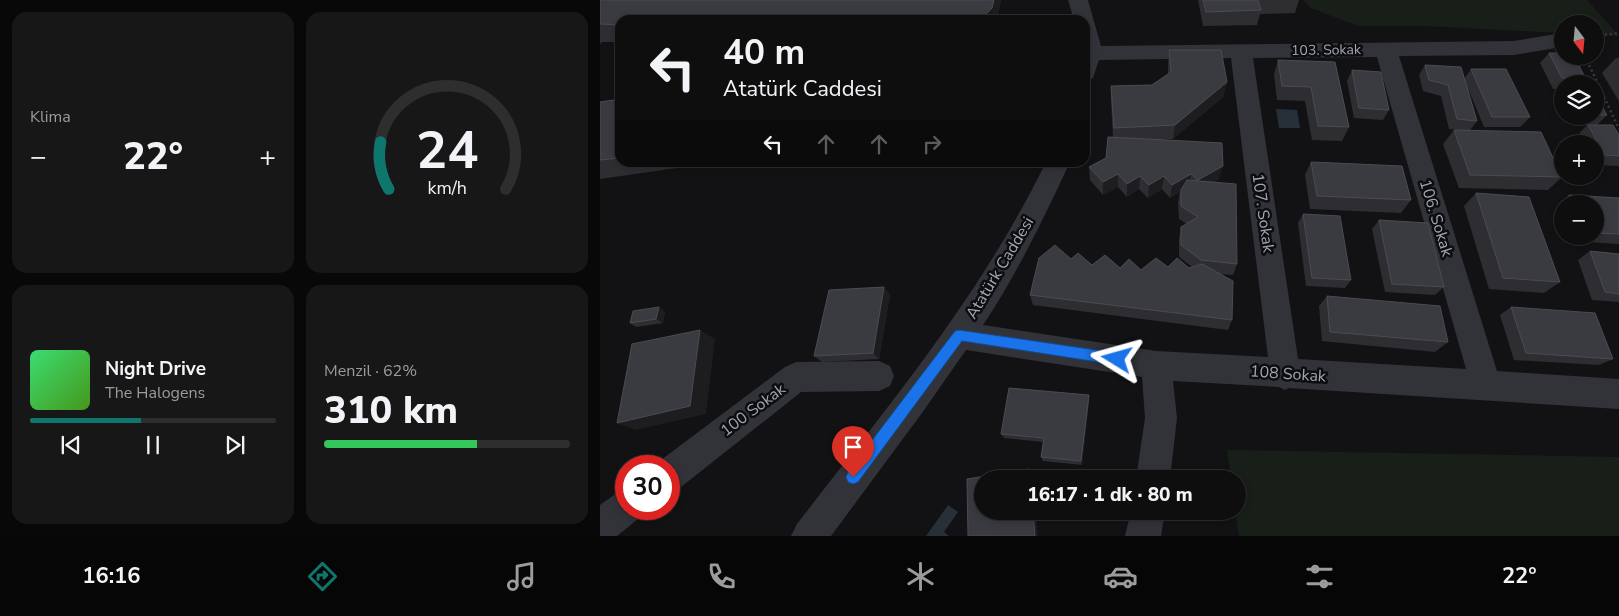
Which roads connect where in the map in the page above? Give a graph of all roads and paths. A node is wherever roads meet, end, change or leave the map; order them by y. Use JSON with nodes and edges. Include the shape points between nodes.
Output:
{"nodes":[{"id":1,"x":1078,"y":0,"type":"edge"},
{"id":2,"x":1082,"y":15,"type":"edge"},
{"id":3,"x":1619,"y":33,"type":"edge"},
{"id":4,"x":1604,"y":35,"type":"edge"},
{"id":5,"x":1554,"y":41,"type":"edge"},
{"id":6,"x":1386,"y":50,"type":"junction"},
{"id":7,"x":1241,"y":51,"type":"junction"},
{"id":8,"x":1090,"y":63,"type":"edge"},
{"id":9,"x":1589,"y":65,"type":"edge"},
{"id":10,"x":1619,"y":129,"type":"edge"},
{"id":11,"x":1056,"y":167,"type":"edge"},
{"id":12,"x":959,"y":335,"type":"junction"},
{"id":13,"x":1156,"y":365,"type":"junction"},
{"id":14,"x":1286,"y":374,"type":"junction"},
{"id":15,"x":879,"y":376,"type":"dead end"},
{"id":16,"x":1486,"y":386,"type":"junction"},
{"id":17,"x":1619,"y":394,"type":"edge"},
{"id":18,"x":680,"y":467,"type":"edge"},
{"id":19,"x":1154,"y":470,"type":"edge"},
{"id":20,"x":615,"y":516,"type":"edge"},
{"id":21,"x":1146,"y":520,"type":"edge"},
{"id":22,"x":600,"y":528,"type":"edge"},
{"id":23,"x":809,"y":536,"type":"edge"},
{"id":24,"x":1143,"y":536,"type":"edge"}],
"edges":[{"from":1,"to":2,"type":"street"},
{"from":3,"to":4,"type":"path"},
{"from":5,"to":6,"type":"street","name":"103. Sokak","via":[[1514,48]]},
{"from":6,"to":7,"type":"street","name":"103. Sokak"},
{"from":6,"to":16,"type":"street","name":"106. Sokak"},
{"from":7,"to":8,"type":"street","name":"103. Sokak"},
{"from":7,"to":14,"type":"street","name":"107. Sokak"},
{"from":9,"to":10,"type":"path"},
{"from":11,"to":12,"type":"street","name":"Atatürk Caddesi","via":[[1024,233]]},
{"from":12,"to":13,"type":"street","name":"108 Sokak"},
{"from":12,"to":23,"type":"street","name":"Atatürk Caddesi"},
{"from":13,"to":14,"type":"street","name":"108 Sokak"},
{"from":13,"to":19,"type":"street","via":[[1161,418]]},
{"from":14,"to":16,"type":"street","name":"108 Sokak"},
{"from":15,"to":18,"type":"street","name":"100 Sokak","via":[[796,378]]},
{"from":16,"to":17,"type":"street","name":"108 Sokak"},
{"from":20,"to":22,"type":"street"},
{"from":21,"to":24,"type":"street"}]}
